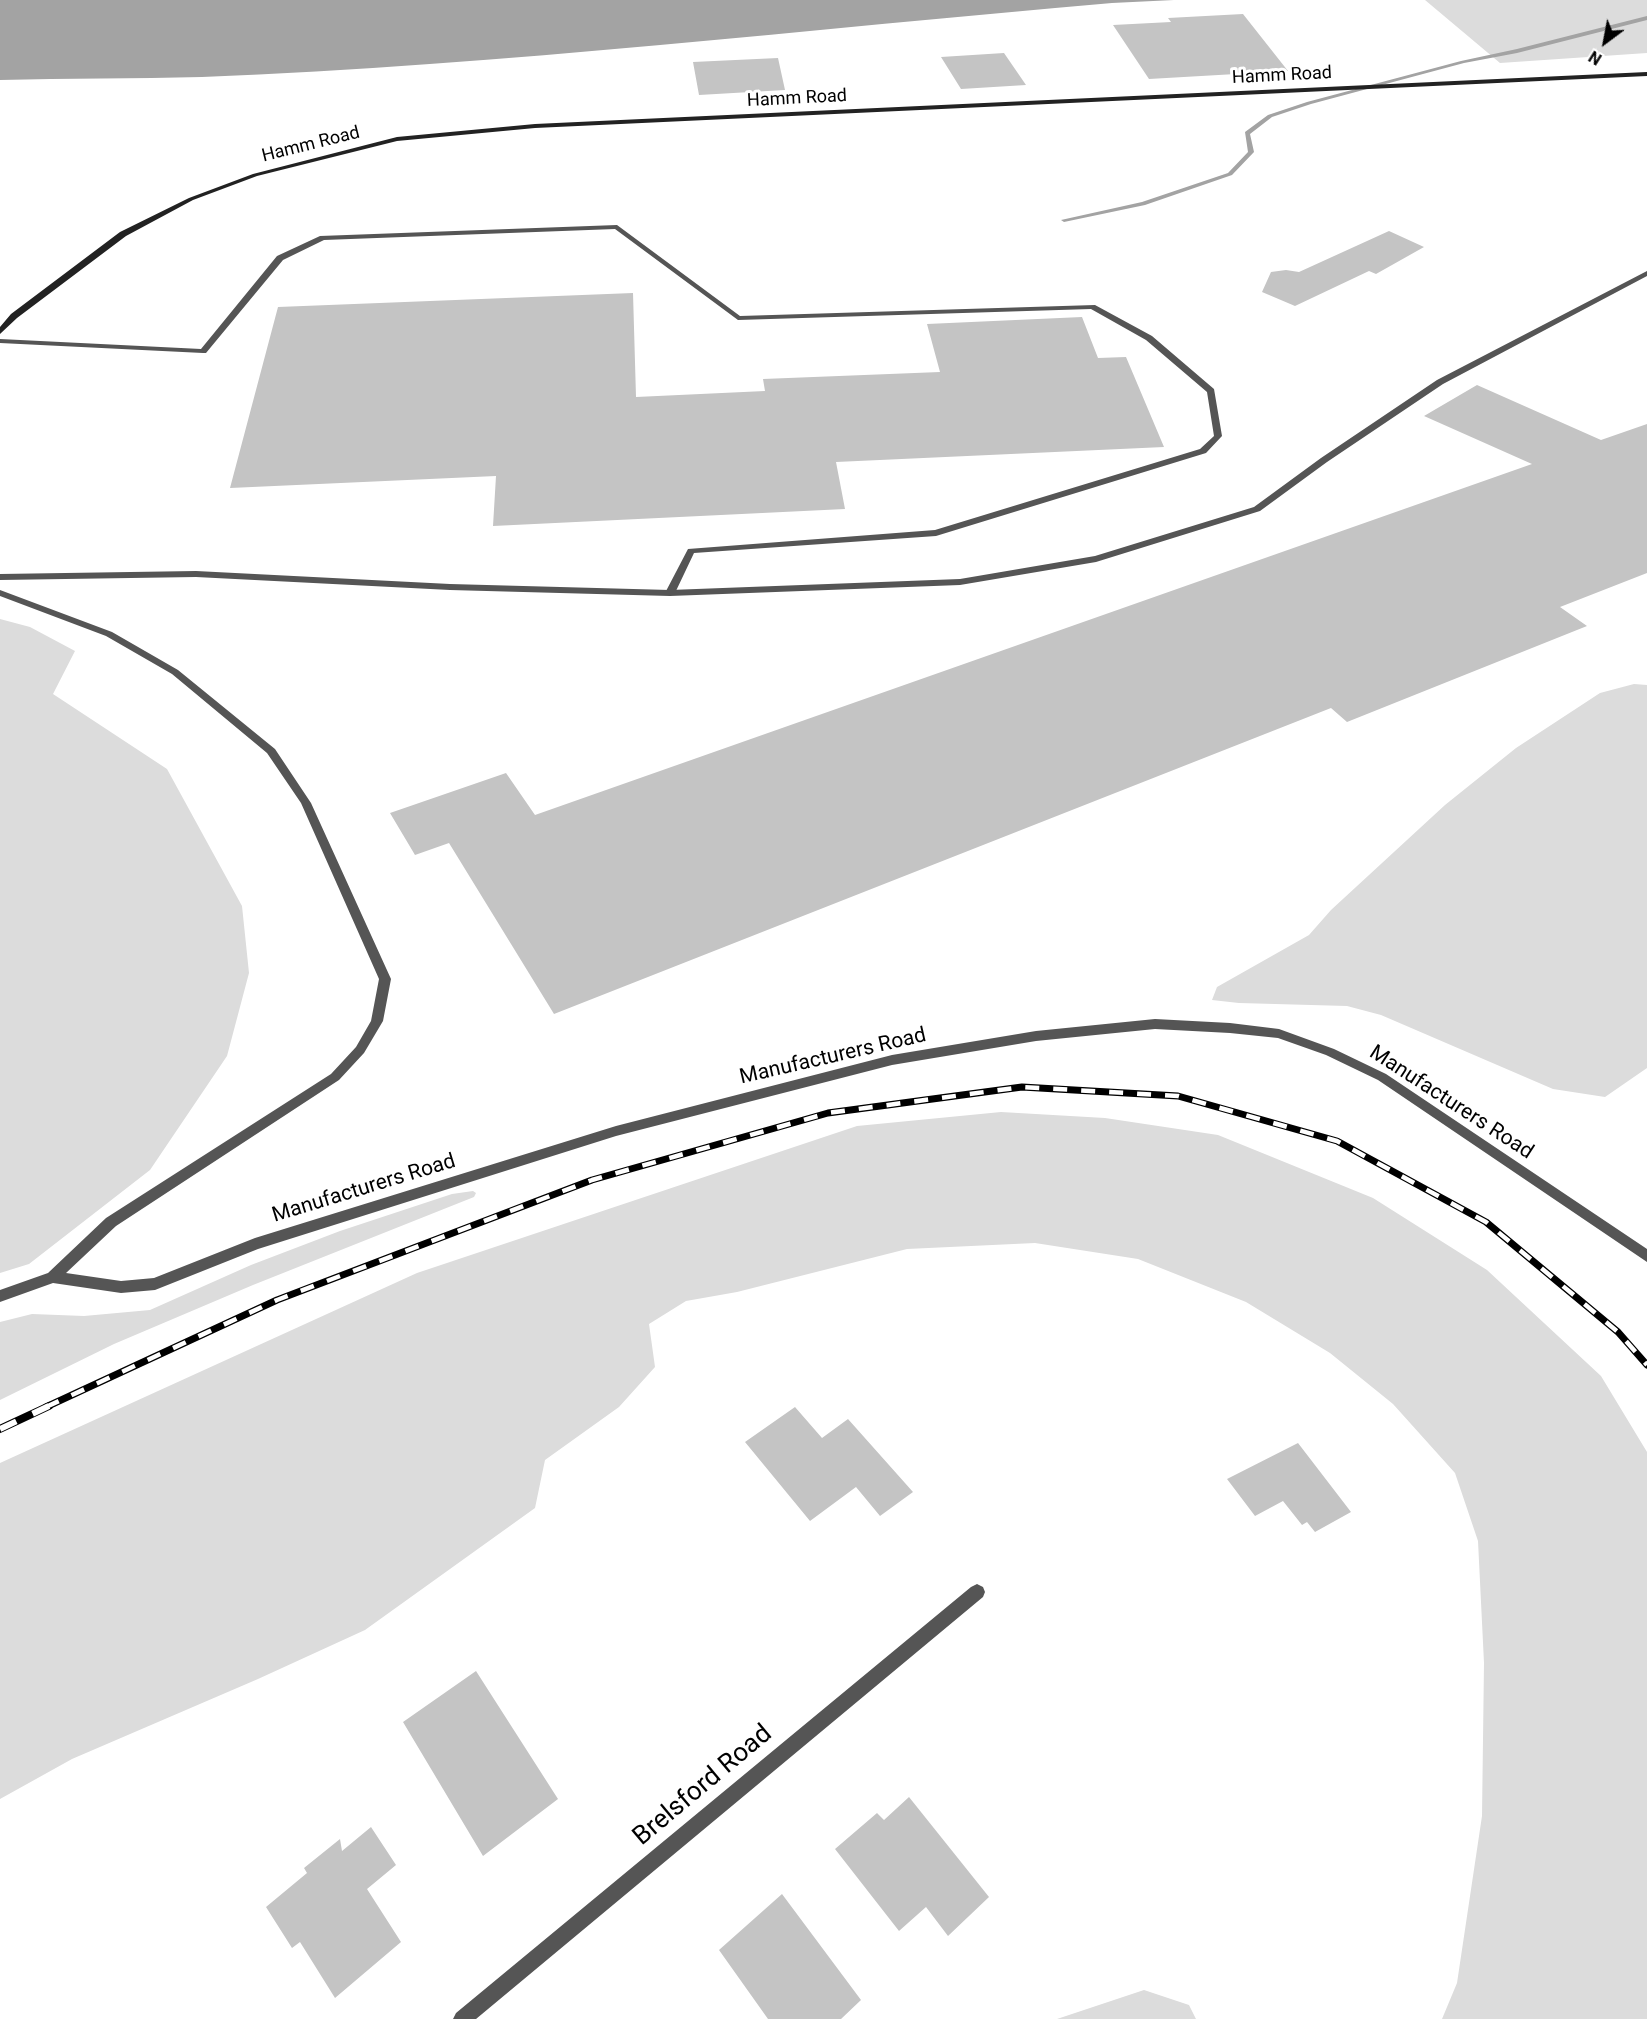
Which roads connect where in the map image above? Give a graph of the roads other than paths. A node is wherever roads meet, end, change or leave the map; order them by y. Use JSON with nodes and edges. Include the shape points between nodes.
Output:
{"nodes":[{"id":1,"x":1647,"y":74,"type":"edge"},
{"id":2,"x":1647,"y":273,"type":"edge"},
{"id":3,"x":0,"y":332,"type":"edge"},
{"id":4,"x":0,"y":341,"type":"edge"},
{"id":5,"x":0,"y":577,"type":"edge"},
{"id":6,"x":0,"y":593,"type":"edge"},
{"id":7,"x":670,"y":593,"type":"junction"},
{"id":8,"x":1647,"y":1256,"type":"edge"},
{"id":9,"x":53,"y":1277,"type":"junction"},
{"id":10,"x":0,"y":1296,"type":"edge"},
{"id":11,"x":977,"y":1592,"type":"dead end"},
{"id":12,"x":462,"y":2019,"type":"edge"}],
"edges":[{"from":1,"to":3,"type":"main road","name":"Hamm Road","via":[[560,125],[397,139],[255,175],[191,199],[123,234],[14,316]]},
{"from":2,"to":7,"type":"street","via":[[1440,382],[1257,509],[1096,559],[960,582]]},
{"from":4,"to":7,"type":"street","via":[[203,351],[280,258],[323,238],[617,227],[738,318],[1092,307],[1149,338],[1211,391],[1218,436],[1203,452],[936,533],[691,551]]},
{"from":5,"to":7,"type":"street","via":[[196,574]]},
{"from":6,"to":9,"type":"street","via":[[109,634],[175,672],[271,751],[306,803],[385,979],[377,1021],[360,1050],[335,1077],[111,1222]]},
{"from":8,"to":9,"type":"street","name":"Manufacturers Road","via":[[1382,1077],[1330,1052],[1279,1034],[1155,1024],[1036,1036],[892,1060],[616,1131],[255,1244],[155,1284],[121,1287]]},
{"from":9,"to":10,"type":"street"},
{"from":11,"to":12,"type":"street","name":"Brelsford Road"}]}
